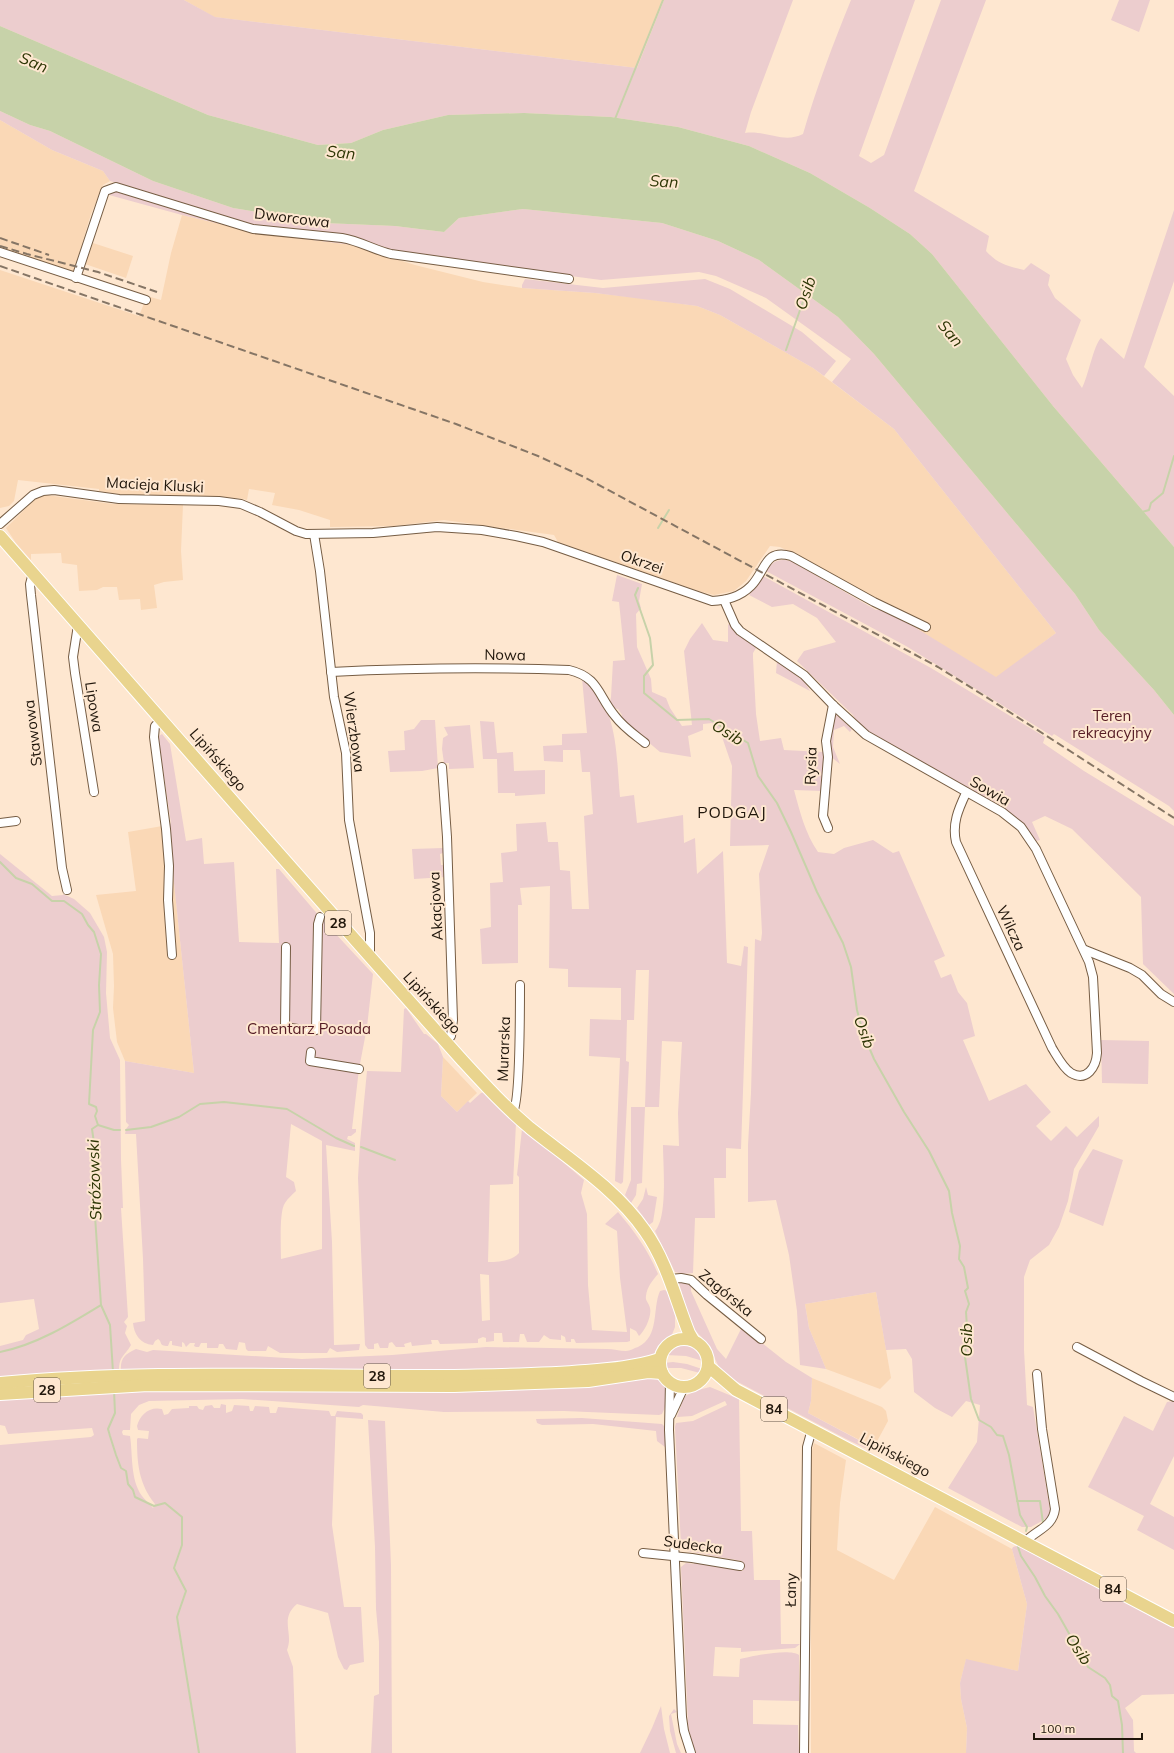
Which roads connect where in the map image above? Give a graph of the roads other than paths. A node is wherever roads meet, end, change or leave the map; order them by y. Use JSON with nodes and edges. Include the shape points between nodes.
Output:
{"nodes":[{"id":1,"x":0,"y":252,"type":"edge"},
{"id":2,"x":76,"y":278,"type":"junction"},
{"id":3,"x":570,"y":280,"type":"dead end"},
{"id":4,"x":146,"y":300,"type":"dead end"},
{"id":5,"x":0,"y":524,"type":"edge"},
{"id":6,"x":314,"y":534,"type":"junction"},
{"id":7,"x":0,"y":536,"type":"edge"},
{"id":8,"x":32,"y":573,"type":"junction"},
{"id":9,"x":724,"y":600,"type":"junction"},
{"id":10,"x":78,"y":625,"type":"junction"},
{"id":11,"x":926,"y":627,"type":"dead end"},
{"id":12,"x":331,"y":672,"type":"junction"},
{"id":13,"x":833,"y":705,"type":"junction"},
{"id":14,"x":161,"y":720,"type":"junction"},
{"id":15,"x":645,"y":743,"type":"dead end"},
{"id":16,"x":442,"y":767,"type":"dead end"},
{"id":17,"x":94,"y":792,"type":"dead end"},
{"id":18,"x":966,"y":793,"type":"junction"},
{"id":19,"x":16,"y":821,"type":"dead end"},
{"id":20,"x":0,"y":823,"type":"edge"},
{"id":21,"x":828,"y":828,"type":"dead end"},
{"id":22,"x":67,"y":890,"type":"dead end"},
{"id":23,"x":320,"y":917,"type":"dead end"},
{"id":24,"x":286,"y":947,"type":"dead end"},
{"id":25,"x":1085,"y":950,"type":"junction"},
{"id":26,"x":172,"y":955,"type":"dead end"},
{"id":27,"x":370,"y":958,"type":"junction"},
{"id":28,"x":520,"y":985,"type":"dead end"},
{"id":29,"x":1174,"y":1002,"type":"edge"},
{"id":30,"x":446,"y":1042,"type":"junction"},
{"id":31,"x":311,"y":1052,"type":"dead end"},
{"id":32,"x":359,"y":1070,"type":"dead end"},
{"id":33,"x":1068,"y":1070,"type":"joint"},
{"id":34,"x":513,"y":1112,"type":"junction"},
{"id":35,"x":670,"y":1279,"type":"junction"},
{"id":36,"x":677,"y":1301,"type":"junction"},
{"id":37,"x":761,"y":1339,"type":"dead end"},
{"id":38,"x":693,"y":1340,"type":"junction"},
{"id":39,"x":674,"y":1341,"type":"junction"},
{"id":40,"x":1077,"y":1347,"type":"dead end"},
{"id":41,"x":660,"y":1359,"type":"junction"},
{"id":42,"x":708,"y":1366,"type":"junction"},
{"id":43,"x":1037,"y":1374,"type":"dead end"},
{"id":44,"x":666,"y":1377,"type":"junction"},
{"id":45,"x":701,"y":1379,"type":"junction"},
{"id":46,"x":131,"y":1380,"type":"junction"},
{"id":47,"x":94,"y":1382,"type":"junction"},
{"id":48,"x":0,"y":1383,"type":"edge"},
{"id":49,"x":684,"y":1386,"type":"junction"},
{"id":50,"x":736,"y":1390,"type":"junction"},
{"id":51,"x":0,"y":1394,"type":"edge"},
{"id":52,"x":1174,"y":1397,"type":"edge"},
{"id":53,"x":670,"y":1417,"type":"junction"},
{"id":54,"x":812,"y":1429,"type":"junction"},
{"id":55,"x":1025,"y":1542,"type":"junction"},
{"id":56,"x":643,"y":1553,"type":"dead end"},
{"id":57,"x":675,"y":1556,"type":"junction"},
{"id":58,"x":740,"y":1566,"type":"dead end"},
{"id":59,"x":1174,"y":1621,"type":"edge"},
{"id":60,"x":691,"y":1753,"type":"edge"},
{"id":61,"x":804,"y":1753,"type":"edge"}],
"edges":[{"from":1,"to":2,"type":"street"},
{"from":2,"to":3,"type":"street","name":"Dworcowa","via":[[93,232],[101,200],[105,191],[116,187],[253,229],[356,240],[391,254]]},
{"from":2,"to":4,"type":"street"},
{"from":5,"to":6,"type":"street","name":"Macieja Kluski","via":[[33,495],[54,490],[119,499],[219,501],[240,504],[255,509],[296,531]]},
{"from":6,"to":9,"type":"street","name":"Okrzei","via":[[373,533],[437,527],[482,530],[543,542],[712,601]]},
{"from":6,"to":12,"type":"street","name":"Wierzbowa"},
{"from":7,"to":8,"type":"main road","name":"Lipińskiego","number":"28"},
{"from":8,"to":10,"type":"main road","name":"Lipińskiego","number":"28"},
{"from":8,"to":22,"type":"street","name":"Stawowa","via":[[31,595],[62,868]]},
{"from":9,"to":11,"type":"street","name":"Okrzei","via":[[745,591],[772,556],[783,554]]},
{"from":9,"to":13,"type":"street","name":"Sowia","via":[[740,631],[804,675]]},
{"from":10,"to":14,"type":"main road","name":"Lipińskiego","number":"28"},
{"from":10,"to":17,"type":"street","name":"Lipowa","via":[[75,673]]},
{"from":12,"to":15,"type":"street","name":"Nowa","via":[[418,669],[581,672],[600,691],[615,716]]},
{"from":12,"to":27,"type":"street","name":"Wierzbowa","via":[[346,752],[349,820],[369,926]]},
{"from":13,"to":18,"type":"street","name":"Sowia","via":[[875,742]]},
{"from":13,"to":21,"type":"street","name":"Rysia","via":[[826,741],[828,757],[823,816]]},
{"from":14,"to":26,"type":"street","via":[[155,726],[154,737],[166,829]]},
{"from":14,"to":27,"type":"main road","name":"Lipińskiego","number":"28"},
{"from":16,"to":30,"type":"street","name":"Akacjowa","via":[[453,1020],[451,1036]]},
{"from":18,"to":25,"type":"street","name":"Sowia","via":[[1002,812],[1026,833],[1044,864]]},
{"from":18,"to":33,"type":"street","name":"Wilcza","via":[[955,822],[956,842],[1052,1048]]},
{"from":19,"to":20,"type":"street"},
{"from":23,"to":24,"type":"street","via":[[316,1030],[302,1031],[294,1027],[285,1027]]},
{"from":25,"to":29,"type":"street","via":[[1142,975],[1161,994]]},
{"from":25,"to":33,"type":"street","name":"Sowia","via":[[1093,977],[1096,1063],[1086,1074],[1078,1075]]},
{"from":27,"to":30,"type":"main road","name":"Lipińskiego","number":"28"},
{"from":28,"to":34,"type":"street","name":"Murarska","via":[[517,1089]]},
{"from":30,"to":34,"type":"main road","name":"Lipińskiego","number":"28"},
{"from":31,"to":32,"type":"street","via":[[310,1061]]},
{"from":34,"to":35,"type":"main road","name":"Lipińskiego","number":"28","via":[[624,1205],[650,1238]]},
{"from":35,"to":36,"type":"main road","name":"Lipińskiego","number":"28"},
{"from":35,"to":37,"type":"street","name":"Zagórska","via":[[691,1280]]},
{"from":36,"to":38,"type":"main road","name":"Lipińskiego","number":"28"},
{"from":36,"to":39,"type":"main road","name":"Lipińskiego","number":"28","via":[[678,1328]]},
{"from":38,"to":39,"type":"main road"},
{"from":38,"to":42,"type":"main road","number":"28","via":[[704,1351]]},
{"from":39,"to":41,"type":"main road","number":"28","via":[[665,1348]]},
{"from":40,"to":52,"type":"street"},
{"from":41,"to":44,"type":"main road"},
{"from":41,"to":46,"type":"main road","number":"28","via":[[647,1364],[623,1367],[525,1375]]},
{"from":42,"to":45,"type":"main road"},
{"from":42,"to":50,"type":"main road","name":"Lipińskiego","number":"84"},
{"from":43,"to":55,"type":"street","via":[[1042,1429],[1055,1509],[1049,1524]]},
{"from":44,"to":46,"type":"main road","number":"28","via":[[648,1372],[588,1381],[454,1386]]},
{"from":44,"to":49,"type":"main road","number":"28","via":[[677,1386]]},
{"from":44,"to":53,"type":"street"},
{"from":45,"to":49,"type":"main road","via":[[692,1385]]},
{"from":45,"to":50,"type":"main road","name":"Lipińskiego","number":"84"},
{"from":46,"to":47,"type":"main road","number":"28"},
{"from":47,"to":48,"type":"main road","number":"28"},
{"from":47,"to":51,"type":"main road","number":"28"},
{"from":49,"to":53,"type":"street"},
{"from":50,"to":54,"type":"main road","name":"Lipińskiego","number":"84"},
{"from":53,"to":57,"type":"street"},
{"from":54,"to":55,"type":"main road","name":"Lipińskiego","number":"84"},
{"from":54,"to":61,"type":"street","name":"Łany","via":[[807,1447]]},
{"from":55,"to":59,"type":"main road","name":"Lipińskiego","number":"84"},
{"from":56,"to":57,"type":"street","name":"Sudecka"},
{"from":57,"to":58,"type":"street","name":"Sudecka"},
{"from":57,"to":60,"type":"street","via":[[682,1717]]}]}
